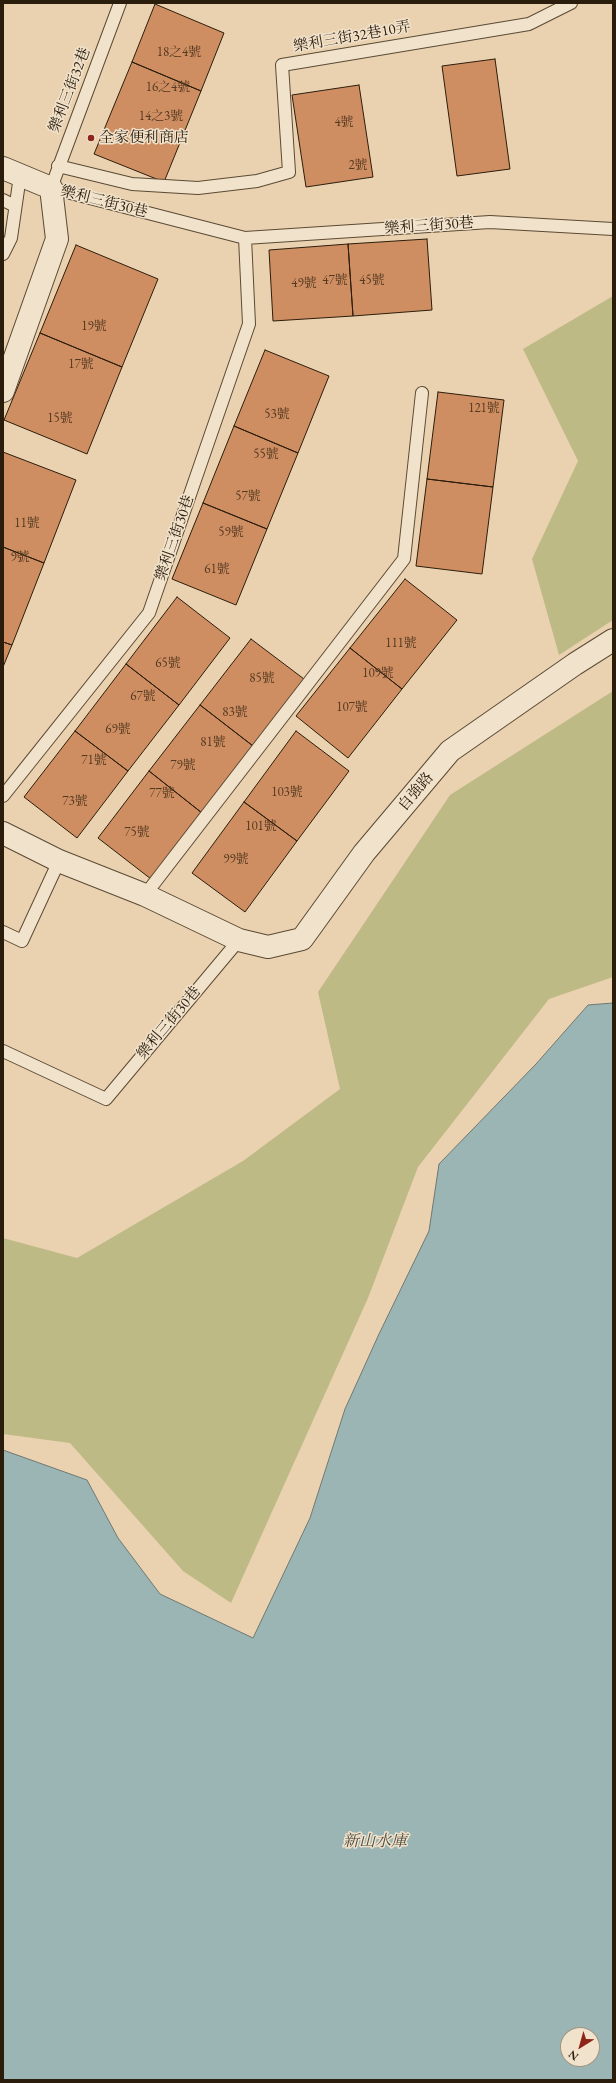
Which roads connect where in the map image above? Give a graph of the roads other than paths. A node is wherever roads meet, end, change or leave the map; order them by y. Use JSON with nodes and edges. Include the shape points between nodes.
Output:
{"nodes":[{"id":1,"x":120,"y":3,"type":"edge"},
{"id":2,"x":571,"y":3,"type":"edge"},
{"id":3,"x":58,"y":166,"type":"junction"},
{"id":4,"x":12,"y":172,"type":"edge"},
{"id":5,"x":51,"y":188,"type":"junction"},
{"id":6,"x":3,"y":200,"type":"edge"},
{"id":7,"x":16,"y":206,"type":"junction"},
{"id":8,"x":613,"y":229,"type":"edge"},
{"id":9,"x":245,"y":238,"type":"junction"},
{"id":10,"x":3,"y":254,"type":"edge"},
{"id":11,"x":3,"y":391,"type":"edge"},
{"id":12,"x":422,"y":393,"type":"dead end"},
{"id":13,"x":613,"y":640,"type":"edge"},
{"id":14,"x":3,"y":796,"type":"edge"},
{"id":15,"x":3,"y":833,"type":"edge"},
{"id":16,"x":59,"y":861,"type":"junction"},
{"id":17,"x":145,"y":895,"type":"junction"},
{"id":18,"x":3,"y":932,"type":"edge"},
{"id":19,"x":239,"y":940,"type":"junction"},
{"id":20,"x":3,"y":1051,"type":"edge"}],
"edges":[{"from":1,"to":3,"type":"lane","name":"樂利三街32巷"},
{"from":2,"to":3,"type":"lane","name":"樂利三街32巷10弄","via":[[529,24],[282,65],[289,172],[257,181],[198,188],[132,184]]},
{"from":3,"to":5,"type":"lane","name":"樂利三街32巷"},
{"from":4,"to":5,"type":"street"},
{"from":4,"to":7,"type":"lane"},
{"from":5,"to":9,"type":"lane","name":"樂利三街30巷"},
{"from":5,"to":11,"type":"street","name":"樂利三街30巷","via":[[57,239]]},
{"from":6,"to":7,"type":"lane"},
{"from":7,"to":10,"type":"lane","via":[[11,238]]},
{"from":8,"to":9,"type":"lane","name":"樂利三街30巷","via":[[490,222]]},
{"from":9,"to":14,"type":"lane","name":"樂利三街30巷","via":[[249,324],[149,613]]},
{"from":12,"to":17,"type":"lane","via":[[404,559]]},
{"from":13,"to":19,"type":"street","name":"自強路","via":[[574,664],[450,751],[364,853],[302,939],[268,946]]},
{"from":15,"to":16,"type":"street"},
{"from":16,"to":17,"type":"street"},
{"from":16,"to":18,"type":"lane","via":[[22,940]]},
{"from":17,"to":19,"type":"street"},
{"from":19,"to":20,"type":"lane","name":"樂利三街30巷","via":[[106,1099]]}]}
